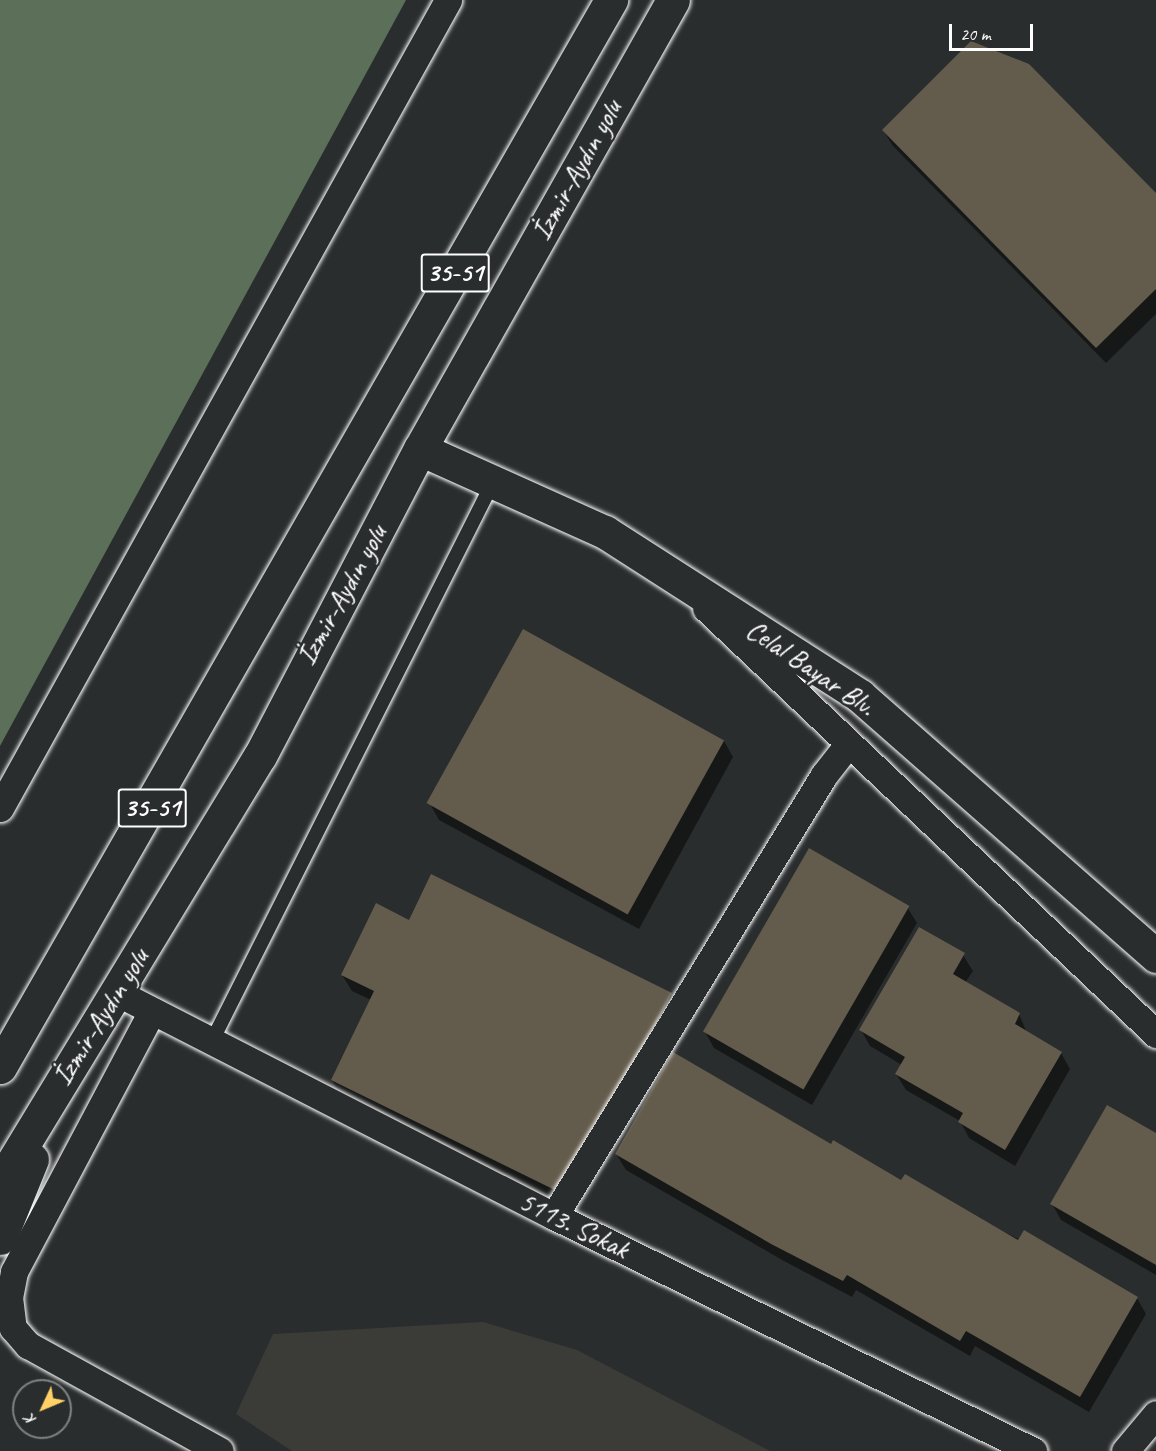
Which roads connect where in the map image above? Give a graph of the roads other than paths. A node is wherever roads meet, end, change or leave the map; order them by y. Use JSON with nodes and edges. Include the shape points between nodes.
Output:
{"nodes":[{"id":1,"x":448,"y":0,"type":"edge"},
{"id":2,"x":611,"y":0,"type":"edge"},
{"id":3,"x":673,"y":0,"type":"edge"},
{"id":4,"x":420,"y":449,"type":"junction"},
{"id":5,"x":493,"y":482,"type":"junction"},
{"id":6,"x":674,"y":576,"type":"junction"},
{"id":7,"x":847,"y":746,"type":"junction"},
{"id":8,"x":0,"y":808,"type":"edge"},
{"id":9,"x":1156,"y":956,"type":"edge"},
{"id":10,"x":118,"y":993,"type":"junction"},
{"id":11,"x":152,"y":1011,"type":"junction"},
{"id":12,"x":1156,"y":1034,"type":"edge"},
{"id":13,"x":212,"y":1041,"type":"junction"},
{"id":14,"x":69,"y":1067,"type":"junction"},
{"id":15,"x":0,"y":1068,"type":"edge"},
{"id":16,"x":0,"y":1183,"type":"edge"},
{"id":17,"x":554,"y":1216,"type":"junction"},
{"id":18,"x":0,"y":1238,"type":"edge"},
{"id":19,"x":1156,"y":1414,"type":"edge"},
{"id":20,"x":220,"y":1451,"type":"edge"},
{"id":21,"x":1034,"y":1451,"type":"edge"},
{"id":22,"x":1125,"y":1451,"type":"edge"}],
"edges":[{"from":1,"to":8,"type":"street"},
{"from":2,"to":15,"type":"main road","name":"İzmir-Aydın yolu","number":"35-51"},
{"from":3,"to":4,"type":"main road","name":"İzmir-Aydın yolu","number":"35-51"},
{"from":4,"to":5,"type":"main road","name":"Celal Bayar Blv."},
{"from":4,"to":10,"type":"main road","name":"İzmir-Aydın yolu","number":"35-51","via":[[260,756]]},
{"from":5,"to":6,"type":"main road","name":"Celal Bayar Blv.","via":[[605,532]]},
{"from":5,"to":13,"type":"lane"},
{"from":6,"to":7,"type":"street"},
{"from":6,"to":9,"type":"main road","name":"Celal Bayar Blv.","via":[[860,696]]},
{"from":7,"to":12,"type":"street"},
{"from":7,"to":17,"type":"street","via":[[824,775]]},
{"from":10,"to":11,"type":"street","name":"5113. Sokak"},
{"from":10,"to":14,"type":"main road","name":"İzmir-Aydın yolu","number":"35-51"},
{"from":11,"to":13,"type":"street","name":"5113. Sokak"},
{"from":11,"to":20,"type":"street","via":[[14,1272],[9,1297],[13,1328],[28,1345]]},
{"from":13,"to":17,"type":"street","name":"5113. Sokak"},
{"from":14,"to":16,"type":"main road","name":"İzmir-Aydın yolu","number":"35-51"},
{"from":14,"to":18,"type":"main road"},
{"from":17,"to":21,"type":"street","name":"5113. Sokak"},
{"from":19,"to":22,"type":"street"}]}
